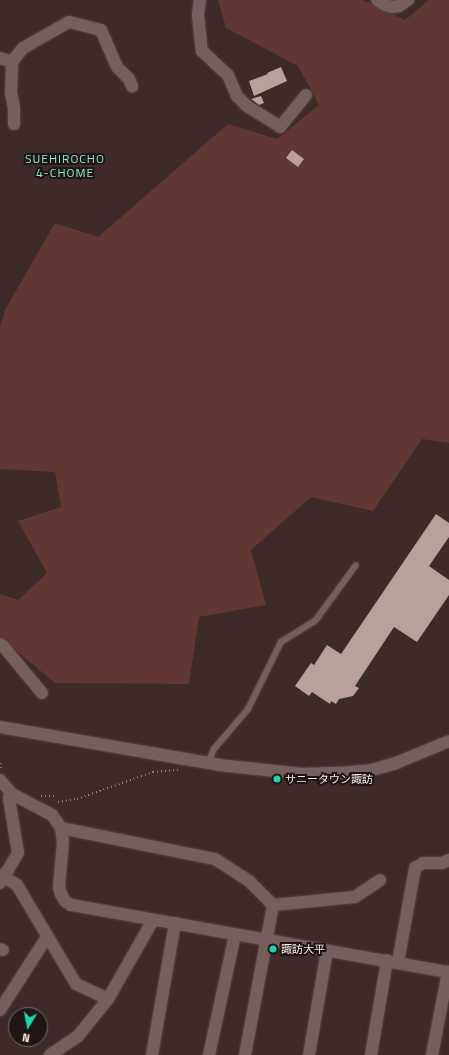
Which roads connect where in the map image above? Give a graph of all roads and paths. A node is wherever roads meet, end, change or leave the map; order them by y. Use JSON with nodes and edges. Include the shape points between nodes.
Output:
{"nodes":[{"id":1,"x":200,"y":0,"type":"edge"},
{"id":2,"x":377,"y":0,"type":"edge"},
{"id":3,"x":408,"y":0,"type":"edge"},
{"id":4,"x":0,"y":58,"type":"edge"},
{"id":5,"x":12,"y":62,"type":"junction"},
{"id":6,"x":132,"y":86,"type":"dead end"},
{"id":7,"x":306,"y":95,"type":"dead end"},
{"id":8,"x":14,"y":124,"type":"dead end"},
{"id":9,"x":356,"y":565,"type":"dead end"},
{"id":10,"x":0,"y":644,"type":"edge"},
{"id":11,"x":42,"y":694,"type":"dead end"},
{"id":12,"x":0,"y":727,"type":"edge"},
{"id":13,"x":449,"y":741,"type":"edge"},
{"id":14,"x":208,"y":763,"type":"junction"},
{"id":15,"x":0,"y":780,"type":"edge"},
{"id":16,"x":12,"y":794,"type":"junction"},
{"id":17,"x":62,"y":828,"type":"junction"},
{"id":18,"x":449,"y":860,"type":"edge"},
{"id":19,"x":1,"y":878,"type":"edge"},
{"id":20,"x":380,"y":880,"type":"dead end"},
{"id":21,"x":273,"y":905,"type":"junction"},
{"id":22,"x":153,"y":920,"type":"junction"},
{"id":23,"x":175,"y":923,"type":"junction"},
{"id":24,"x":235,"y":934,"type":"junction"},
{"id":25,"x":47,"y":937,"type":"junction"},
{"id":26,"x":268,"y":940,"type":"junction"},
{"id":27,"x":327,"y":950,"type":"junction"},
{"id":28,"x":392,"y":961,"type":"junction"},
{"id":29,"x":448,"y":972,"type":"edge"},
{"id":30,"x":108,"y":998,"type":"junction"},
{"id":31,"x":0,"y":1010,"type":"edge"},
{"id":32,"x":50,"y":1055,"type":"edge"},
{"id":33,"x":152,"y":1055,"type":"edge"},
{"id":34,"x":209,"y":1055,"type":"edge"},
{"id":35,"x":245,"y":1055,"type":"edge"},
{"id":36,"x":309,"y":1055,"type":"edge"},
{"id":37,"x":371,"y":1055,"type":"edge"},
{"id":38,"x":432,"y":1055,"type":"edge"}],
"edges":[{"from":1,"to":7,"type":"street","via":[[198,15],[202,51],[228,75],[237,96],[246,106],[280,127]]},
{"from":2,"to":3,"type":"street","via":[[392,7]]},
{"from":4,"to":5,"type":"street"},
{"from":5,"to":6,"type":"street","via":[[23,48],[69,22],[101,30],[117,67]]},
{"from":5,"to":8,"type":"street"},
{"from":9,"to":14,"type":"lane","via":[[315,621],[281,642],[248,709],[214,748]]},
{"from":10,"to":11,"type":"street"},
{"from":12,"to":14,"type":"street"},
{"from":13,"to":14,"type":"street","via":[[372,770],[303,774]]},
{"from":15,"to":16,"type":"street"},
{"from":16,"to":17,"type":"street","via":[[52,815]]},
{"from":16,"to":19,"type":"street","via":[[10,798],[18,853]]},
{"from":17,"to":21,"type":"street","via":[[215,859],[249,881]]},
{"from":17,"to":22,"type":"street","via":[[59,887],[65,901],[71,905]]},
{"from":18,"to":28,"type":"street","via":[[442,863],[423,863],[415,868]]},
{"from":19,"to":25,"type":"street","via":[[17,885]]},
{"from":20,"to":21,"type":"street","via":[[355,896]]},
{"from":21,"to":26,"type":"street"},
{"from":22,"to":23,"type":"street"},
{"from":22,"to":30,"type":"street"},
{"from":23,"to":24,"type":"street"},
{"from":23,"to":33,"type":"street"},
{"from":24,"to":26,"type":"street"},
{"from":24,"to":34,"type":"street"},
{"from":25,"to":30,"type":"street","via":[[76,984]]},
{"from":25,"to":31,"type":"street"},
{"from":26,"to":27,"type":"street"},
{"from":26,"to":35,"type":"street"},
{"from":27,"to":28,"type":"street"},
{"from":27,"to":36,"type":"street"},
{"from":28,"to":29,"type":"street"},
{"from":28,"to":37,"type":"street"},
{"from":29,"to":38,"type":"street"},
{"from":30,"to":32,"type":"street","via":[[78,1036]]}]}
